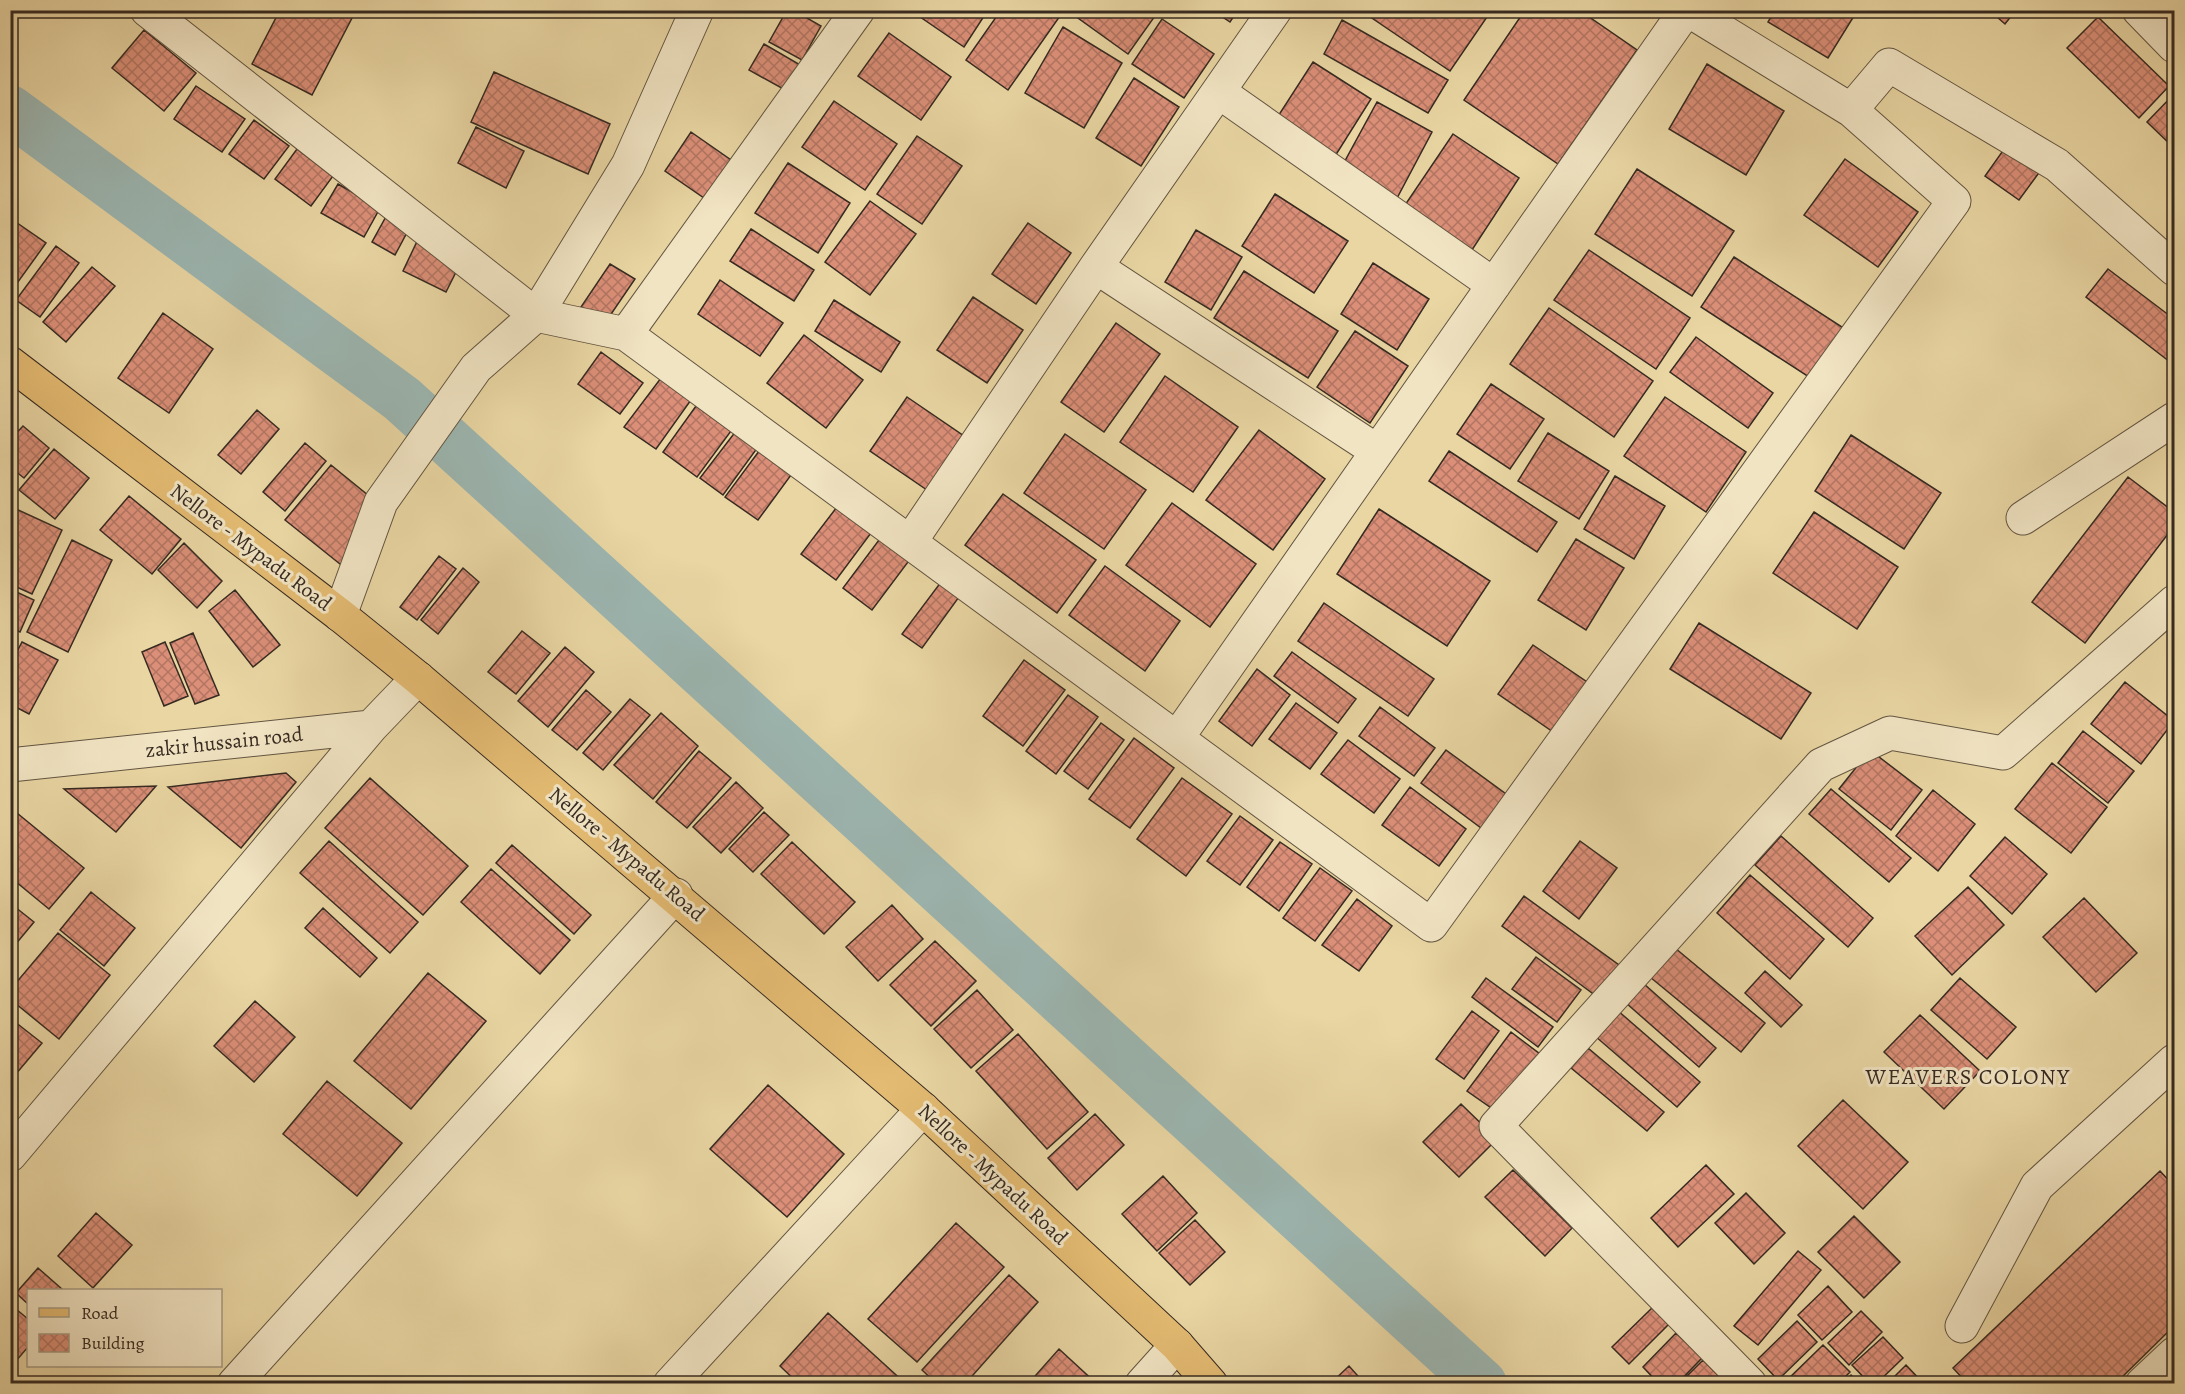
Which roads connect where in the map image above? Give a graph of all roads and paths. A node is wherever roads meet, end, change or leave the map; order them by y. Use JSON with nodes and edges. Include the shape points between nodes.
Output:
{"nodes":[{"id":1,"x":147,"y":10,"type":"edge"},
{"id":2,"x":697,"y":10,"type":"edge"},
{"id":3,"x":858,"y":10,"type":"edge"},
{"id":4,"x":1275,"y":10,"type":"edge"},
{"id":5,"x":1687,"y":10,"type":"edge"},
{"id":6,"x":2139,"y":10,"type":"edge"},
{"id":7,"x":2175,"y":46,"type":"edge"},
{"id":8,"x":1219,"y":92,"type":"junction"},
{"id":9,"x":1851,"y":110,"type":"junction"},
{"id":10,"x":1096,"y":267,"type":"junction"},
{"id":11,"x":2175,"y":269,"type":"edge"},
{"id":12,"x":1494,"y":285,"type":"junction"},
{"id":13,"x":536,"y":315,"type":"junction"},
{"id":14,"x":626,"y":333,"type":"junction"},
{"id":15,"x":10,"y":363,"type":"edge"},
{"id":16,"x":2175,"y":419,"type":"edge"},
{"id":17,"x":1377,"y":451,"type":"junction"},
{"id":18,"x":2023,"y":518,"type":"dead end"},
{"id":19,"x":910,"y":542,"type":"junction"},
{"id":20,"x":2175,"y":602,"type":"edge"},
{"id":21,"x":340,"y":615,"type":"junction"},
{"id":22,"x":418,"y":678,"type":"junction"},
{"id":23,"x":371,"y":727,"type":"junction"},
{"id":24,"x":1177,"y":738,"type":"junction"},
{"id":25,"x":10,"y":765,"type":"edge"},
{"id":26,"x":676,"y":895,"type":"junction"},
{"id":27,"x":2175,"y":1062,"type":"edge"},
{"id":28,"x":923,"y":1109,"type":"junction"},
{"id":29,"x":10,"y":1155,"type":"edge"},
{"id":30,"x":1962,"y":1326,"type":"dead end"},
{"id":31,"x":1178,"y":1345,"type":"junction"},
{"id":32,"x":2175,"y":1354,"type":"edge"},
{"id":33,"x":234,"y":1383,"type":"edge"},
{"id":34,"x":670,"y":1383,"type":"edge"},
{"id":35,"x":1142,"y":1383,"type":"edge"},
{"id":36,"x":1211,"y":1383,"type":"edge"},
{"id":37,"x":1750,"y":1383,"type":"edge"},
{"id":38,"x":2142,"y":1383,"type":"edge"}],
"edges":[{"from":1,"to":13,"type":"street"},
{"from":2,"to":13,"type":"street","via":[[628,165]]},
{"from":3,"to":14,"type":"street"},
{"from":4,"to":8,"type":"street"},
{"from":5,"to":9,"type":"street"},
{"from":5,"to":12,"type":"street"},
{"from":6,"to":7,"type":"street"},
{"from":8,"to":10,"type":"street"},
{"from":8,"to":12,"type":"street"},
{"from":9,"to":11,"type":"street","via":[[1890,65],[2057,165]]},
{"from":9,"to":24,"type":"street","via":[[1954,201],[1431,925]]},
{"from":10,"to":17,"type":"street"},
{"from":10,"to":19,"type":"street"},
{"from":12,"to":17,"type":"street"},
{"from":13,"to":14,"type":"street"},
{"from":13,"to":21,"type":"street","via":[[476,368],[381,502]]},
{"from":14,"to":19,"type":"street"},
{"from":15,"to":21,"type":"main road","name":"Nellore - Mypadu Road"},
{"from":16,"to":18,"type":"street"},
{"from":17,"to":24,"type":"street"},
{"from":19,"to":24,"type":"street"},
{"from":20,"to":37,"type":"street","via":[[2003,753],[1890,733],[1821,765],[1496,1126]]},
{"from":21,"to":22,"type":"main road","name":"Nellore - Mypadu Road"},
{"from":22,"to":23,"type":"street"},
{"from":22,"to":26,"type":"main road","name":"Nellore - Mypadu Road"},
{"from":23,"to":25,"type":"street","name":"zakir hussain road"},
{"from":23,"to":29,"type":"street"},
{"from":26,"to":28,"type":"main road","name":"Nellore - Mypadu Road"},
{"from":26,"to":33,"type":"street"},
{"from":27,"to":30,"type":"street","via":[[2037,1186]]},
{"from":28,"to":31,"type":"main road","name":"Nellore - Mypadu Road"},
{"from":28,"to":34,"type":"street"},
{"from":31,"to":35,"type":"street"},
{"from":31,"to":36,"type":"main road","name":"Nellore - Mypadu Road"},
{"from":32,"to":38,"type":"street"}]}
